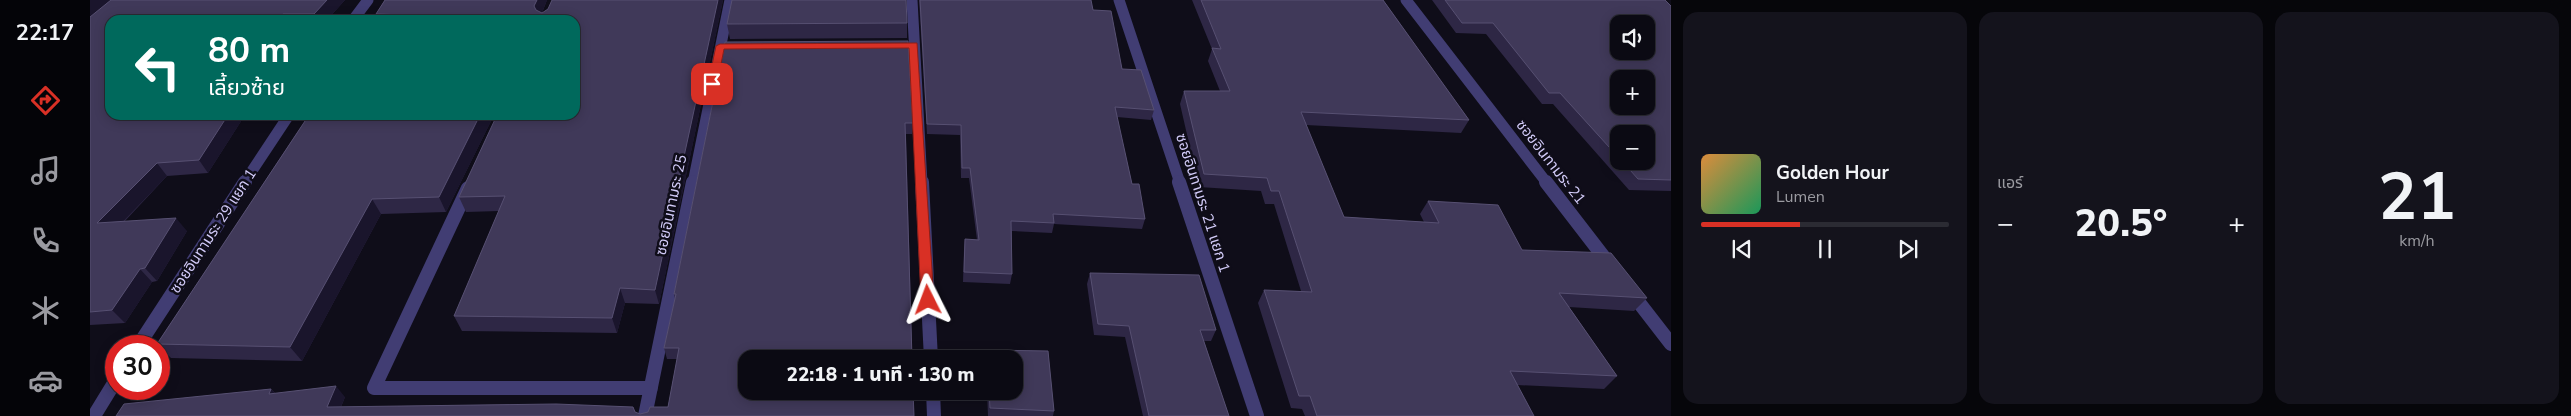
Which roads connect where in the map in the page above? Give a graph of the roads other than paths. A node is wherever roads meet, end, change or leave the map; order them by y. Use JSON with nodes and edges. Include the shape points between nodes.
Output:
{"nodes":[{"id":1,"x":368,"y":0,"type":"edge"},
{"id":2,"x":730,"y":0,"type":"edge"},
{"id":3,"x":912,"y":0,"type":"edge"},
{"id":4,"x":1120,"y":0,"type":"edge"},
{"id":5,"x":1406,"y":0,"type":"edge"},
{"id":6,"x":357,"y":15,"type":"edge"},
{"id":7,"x":285,"y":120,"type":"edge"},
{"id":8,"x":473,"y":177,"type":"edge"},
{"id":9,"x":145,"y":335,"type":"edge"},
{"id":10,"x":1671,"y":344,"type":"edge"},
{"id":11,"x":930,"y":350,"type":"edge"},
{"id":12,"x":650,"y":388,"type":"junction"},
{"id":13,"x":105,"y":398,"type":"edge"},
{"id":14,"x":933,"y":400,"type":"edge"},
{"id":15,"x":94,"y":416,"type":"edge"},
{"id":16,"x":645,"y":416,"type":"edge"},
{"id":17,"x":934,"y":416,"type":"edge"},
{"id":18,"x":1257,"y":416,"type":"edge"}],
"edges":[{"from":1,"to":6,"type":"street"},
{"from":2,"to":12,"type":"street","name":"ซอยอินทามระ 25","via":[[724,46]]},
{"from":3,"to":11,"type":"street","via":[[908,45]]},
{"from":4,"to":18,"type":"street","name":"ซอยอินทามระ 21 แยก 1"},
{"from":5,"to":10,"type":"street","name":"ซอยอินทามระ 21"},
{"from":7,"to":9,"type":"street","name":"ซอยอินทามระ 29 แยก 1"},
{"from":8,"to":12,"type":"street","via":[[374,388]]},
{"from":12,"to":16,"type":"street","name":"ซอยอินทามระ 25"},
{"from":13,"to":15,"type":"street"},
{"from":14,"to":17,"type":"street"}]}
